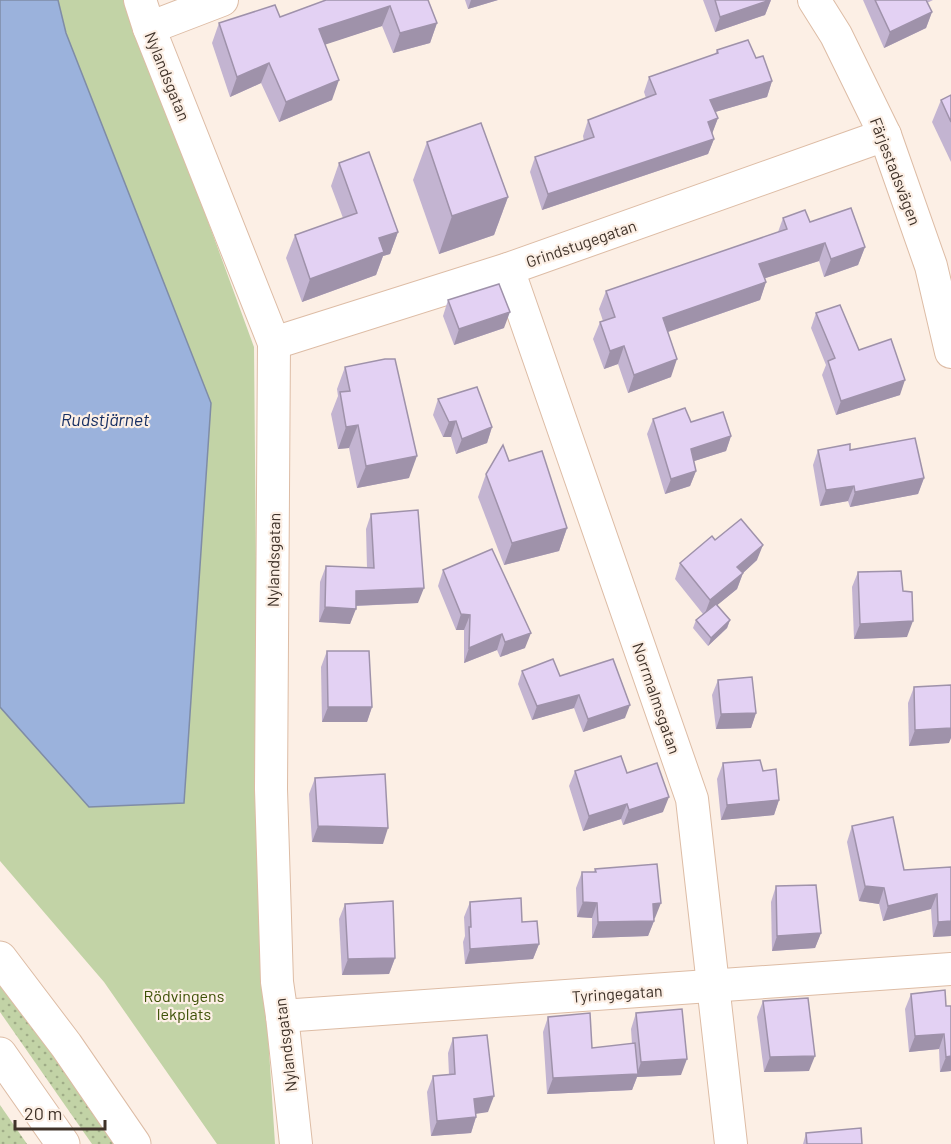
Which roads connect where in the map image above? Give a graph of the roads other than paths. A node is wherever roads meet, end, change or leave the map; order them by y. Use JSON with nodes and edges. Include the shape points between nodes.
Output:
{"nodes":[{"id":1,"x":222,"y":0,"type":"edge"},
{"id":2,"x":814,"y":0,"type":"edge"},
{"id":3,"x":144,"y":14,"type":"edge"},
{"id":4,"x":885,"y":135,"type":"junction"},
{"id":5,"x":508,"y":269,"type":"junction"},
{"id":6,"x":274,"y":343,"type":"junction"},
{"id":7,"x":951,"y":352,"type":"edge"},
{"id":8,"x":0,"y":958,"type":"edge"},
{"id":9,"x":951,"y":969,"type":"edge"},
{"id":10,"x":713,"y":986,"type":"junction"},
{"id":11,"x":282,"y":1016,"type":"junction"},
{"id":12,"x":0,"y":1054,"type":"edge"},
{"id":13,"x":63,"y":1144,"type":"edge"},
{"id":14,"x":134,"y":1144,"type":"edge"},
{"id":15,"x":296,"y":1144,"type":"edge"},
{"id":16,"x":731,"y":1144,"type":"edge"}],
"edges":[{"from":1,"to":3,"type":"street"},
{"from":2,"to":4,"type":"street","name":"Färjestadsvägen","via":[[836,35]]},
{"from":3,"to":6,"type":"street","name":"Nylandsgatan"},
{"from":4,"to":5,"type":"street","name":"Grindstugegatan"},
{"from":4,"to":7,"type":"street","name":"Färjestadsvägen","via":[[931,266]]},
{"from":5,"to":6,"type":"street","name":"Grindstugegatan"},
{"from":5,"to":10,"type":"street","name":"Norrmalmsgatan","via":[[692,799]]},
{"from":6,"to":11,"type":"street","name":"Nylandsgatan","via":[[271,789],[277,982]]},
{"from":8,"to":14,"type":"highway"},
{"from":9,"to":10,"type":"street","name":"Tyringegatan"},
{"from":10,"to":11,"type":"street","name":"Tyringegatan"},
{"from":10,"to":16,"type":"street","name":"Norrmalmsgatan"},
{"from":11,"to":15,"type":"street","name":"Nylandsgatan"},
{"from":12,"to":13,"type":"highway"}]}
